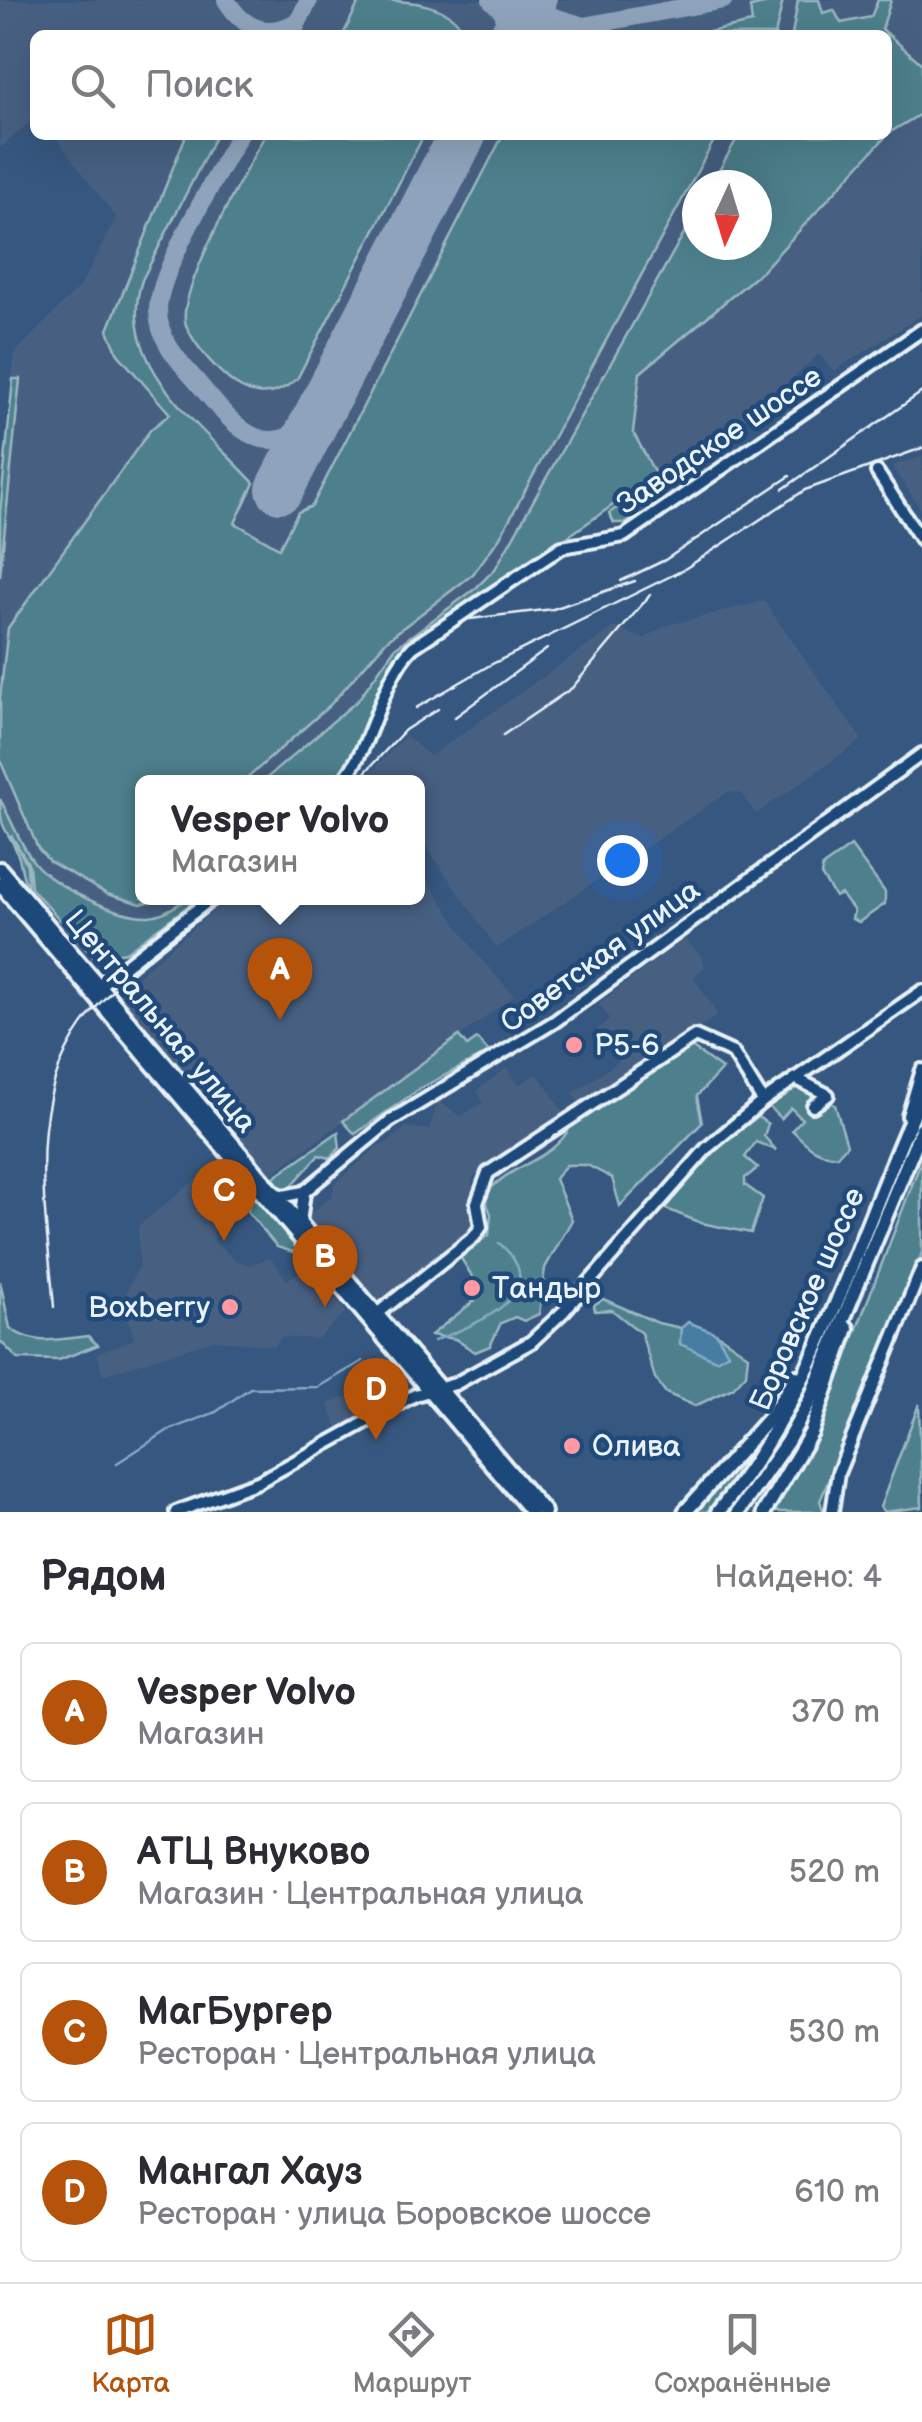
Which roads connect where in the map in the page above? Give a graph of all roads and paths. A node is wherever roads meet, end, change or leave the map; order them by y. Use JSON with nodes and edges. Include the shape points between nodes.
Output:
{"nodes":[{"id":1,"x":922,"y":330,"type":"edge"},
{"id":2,"x":877,"y":472,"type":"dead end"},
{"id":3,"x":922,"y":541,"type":"edge"},
{"id":4,"x":922,"y":754,"type":"edge"},
{"id":5,"x":346,"y":775,"type":"edge"},
{"id":6,"x":0,"y":869,"type":"edge"},
{"id":7,"x":0,"y":884,"type":"edge"},
{"id":8,"x":203,"y":905,"type":"edge"},
{"id":9,"x":81,"y":964,"type":"junction"},
{"id":10,"x":128,"y":966,"type":"junction"},
{"id":11,"x":94,"y":987,"type":"junction"},
{"id":12,"x":919,"y":992,"type":"edge"},
{"id":13,"x":922,"y":1070,"type":"edge"},
{"id":14,"x":795,"y":1078,"type":"junction"},
{"id":15,"x":922,"y":1095,"type":"edge"},
{"id":16,"x":764,"y":1101,"type":"junction"},
{"id":17,"x":812,"y":1106,"type":"dead end"},
{"id":18,"x":918,"y":1130,"type":"edge"},
{"id":19,"x":274,"y":1192,"type":"junction"},
{"id":20,"x":304,"y":1192,"type":"junction"},
{"id":21,"x":300,"y":1223,"type":"junction"},
{"id":22,"x":922,"y":1268,"type":"edge"},
{"id":23,"x":850,"y":1311,"type":"junction"},
{"id":24,"x":377,"y":1314,"type":"junction"},
{"id":25,"x":827,"y":1329,"type":"junction"},
{"id":26,"x":434,"y":1389,"type":"junction"},
{"id":27,"x":176,"y":1512,"type":"edge"},
{"id":28,"x":532,"y":1512,"type":"edge"},
{"id":29,"x":544,"y":1512,"type":"edge"},
{"id":30,"x":685,"y":1512,"type":"edge"},
{"id":31,"x":718,"y":1512,"type":"edge"},
{"id":32,"x":738,"y":1512,"type":"edge"},
{"id":33,"x":764,"y":1512,"type":"edge"},
{"id":34,"x":832,"y":1512,"type":"edge"}],
"edges":[{"from":1,"to":5,"type":"street","name":"Заводское шоссе","via":[[624,536],[562,547],[413,647]]},
{"from":2,"to":3,"type":"street"},
{"from":4,"to":20,"type":"street","name":"Советская улица","via":[[554,1022],[390,1121]]},
{"from":6,"to":9,"type":"main road","name":"Центральная улица"},
{"from":7,"to":11,"type":"main road","name":"Центральная улица"},
{"from":8,"to":10,"type":"street"},
{"from":9,"to":10,"type":"street","via":[[102,972]]},
{"from":9,"to":11,"type":"main road","name":"Центральная улица"},
{"from":10,"to":11,"type":"street"},
{"from":11,"to":19,"type":"main road","name":"Центральная улица"},
{"from":11,"to":26,"type":"main road","name":"Центральная улица"},
{"from":12,"to":14,"type":"street"},
{"from":13,"to":18,"type":"street"},
{"from":14,"to":16,"type":"street"},
{"from":14,"to":17,"type":"street","via":[[828,1095]]},
{"from":15,"to":18,"type":"main road","name":"Боровское шоссе"},
{"from":16,"to":24,"type":"street","via":[[733,1052],[694,1036],[488,1173],[474,1237]]},
{"from":16,"to":26,"type":"street","via":[[680,1174],[544,1331],[494,1364]]},
{"from":18,"to":23,"type":"main road","name":"Боровское шоссе"},
{"from":18,"to":25,"type":"main road","name":"Боровское шоссе"},
{"from":19,"to":20,"type":"street"},
{"from":19,"to":21,"type":"main road","name":"Центральная улица"},
{"from":20,"to":21,"type":"street"},
{"from":21,"to":24,"type":"main road","name":"Центральная улица"},
{"from":22,"to":34,"type":"street","via":[[838,1473]]},
{"from":23,"to":32,"type":"main road","name":"Боровское шоссе","via":[[794,1431]]},
{"from":23,"to":33,"type":"main road","via":[[846,1341],[811,1433]]},
{"from":24,"to":26,"type":"main road","name":"Центральная улица"},
{"from":25,"to":30,"type":"main road","via":[[771,1416]]},
{"from":25,"to":31,"type":"main road","name":"Боровское шоссе","via":[[784,1418]]},
{"from":26,"to":27,"type":"street","via":[[258,1482]]},
{"from":26,"to":28,"type":"main road"},
{"from":26,"to":29,"type":"main road"}]}
